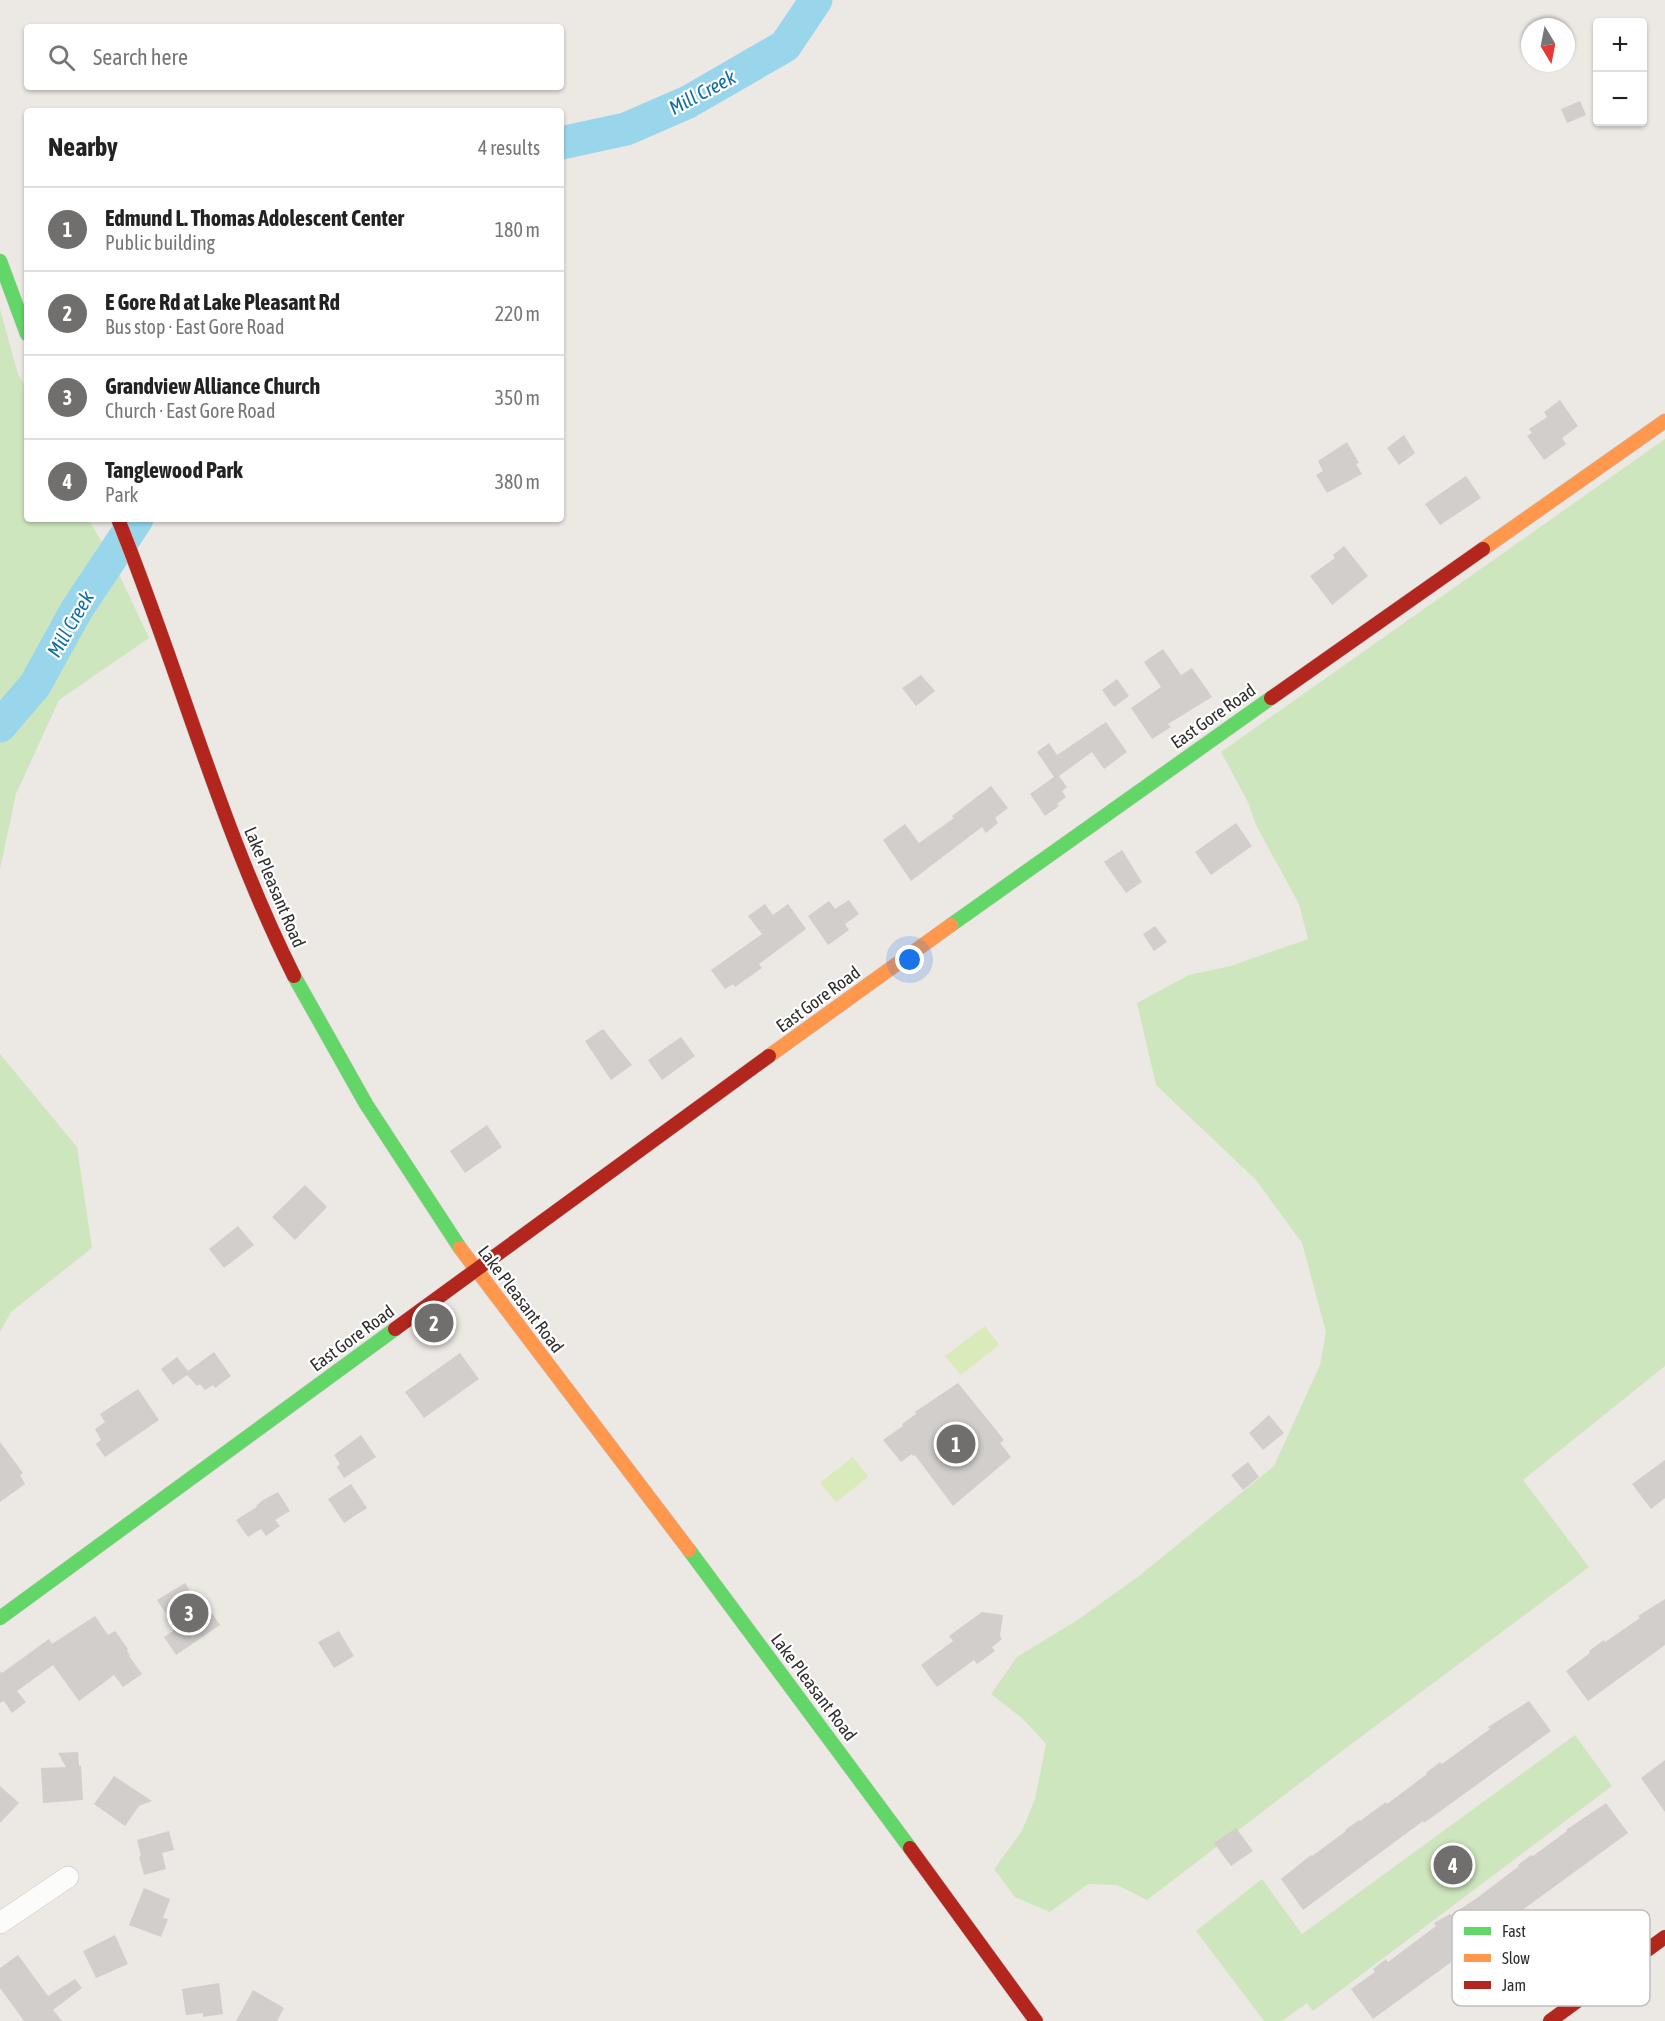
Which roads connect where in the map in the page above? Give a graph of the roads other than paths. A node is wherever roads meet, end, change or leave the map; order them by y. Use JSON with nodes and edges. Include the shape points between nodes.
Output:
{"nodes":[{"id":1,"x":0,"y":261,"type":"edge"},
{"id":2,"x":24,"y":326,"type":"edge"},
{"id":3,"x":1665,"y":421,"type":"edge"},
{"id":4,"x":119,"y":522,"type":"edge"},
{"id":5,"x":476,"y":1270,"type":"junction"},
{"id":6,"x":0,"y":1618,"type":"edge"},
{"id":7,"x":68,"y":1877,"type":"dead end"},
{"id":8,"x":0,"y":1923,"type":"edge"},
{"id":9,"x":1665,"y":1937,"type":"edge"},
{"id":10,"x":1650,"y":1948,"type":"edge"},
{"id":11,"x":1571,"y":2006,"type":"edge"},
{"id":12,"x":1036,"y":2021,"type":"edge"},
{"id":13,"x":1550,"y":2021,"type":"edge"}],
"edges":[{"from":1,"to":2,"type":"street"},
{"from":3,"to":5,"type":"street","name":"East Gore Road","via":[[1043,859]]},
{"from":4,"to":5,"type":"street","name":"Lake Pleasant Road","via":[[144,579],[228,823],[275,936],[306,1000],[378,1124]]},
{"from":5,"to":6,"type":"street","name":"East Gore Road"},
{"from":5,"to":12,"type":"street","name":"Lake Pleasant Road","via":[[856,1774]]},
{"from":7,"to":8,"type":"street"},
{"from":9,"to":10,"type":"street"},
{"from":11,"to":13,"type":"street"}]}
